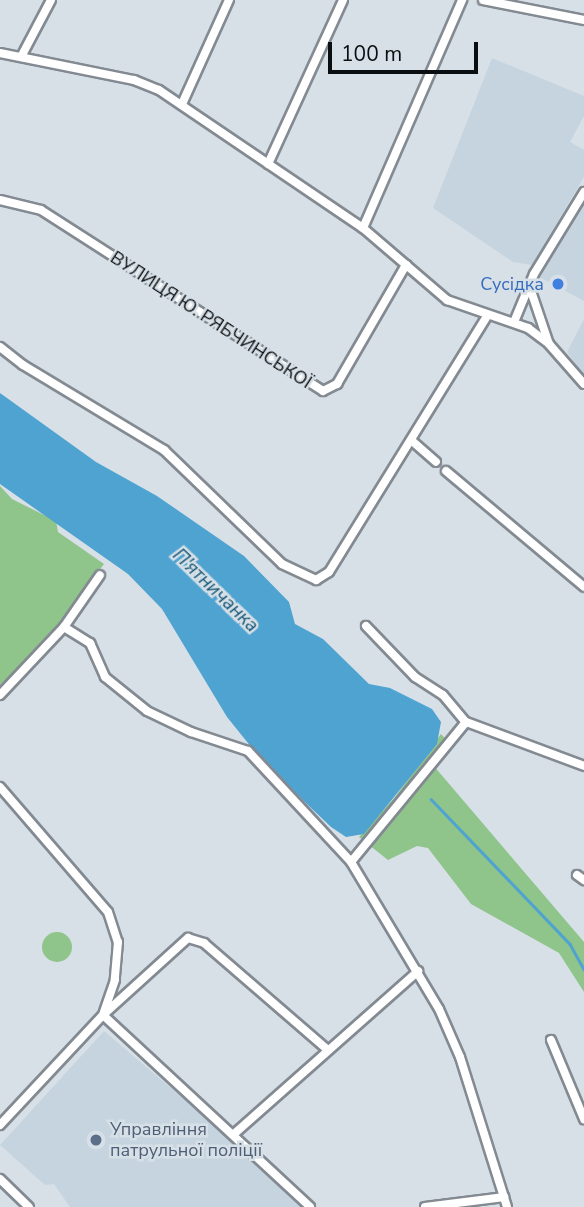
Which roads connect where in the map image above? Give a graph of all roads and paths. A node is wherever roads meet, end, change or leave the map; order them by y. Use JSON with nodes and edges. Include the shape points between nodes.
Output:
{"nodes":[{"id":1,"x":51,"y":0,"type":"edge"},
{"id":2,"x":229,"y":0,"type":"edge"},
{"id":3,"x":343,"y":0,"type":"edge"},
{"id":4,"x":463,"y":0,"type":"edge"},
{"id":5,"x":483,"y":0,"type":"edge"},
{"id":6,"x":584,"y":20,"type":"edge"},
{"id":7,"x":0,"y":53,"type":"edge"},
{"id":8,"x":21,"y":57,"type":"junction"},
{"id":9,"x":182,"y":104,"type":"junction"},
{"id":10,"x":268,"y":164,"type":"junction"},
{"id":11,"x":584,"y":192,"type":"edge"},
{"id":12,"x":0,"y":200,"type":"edge"},
{"id":13,"x":363,"y":228,"type":"junction"},
{"id":14,"x":406,"y":265,"type":"junction"},
{"id":15,"x":529,"y":285,"type":"junction"},
{"id":16,"x":487,"y":316,"type":"junction"},
{"id":17,"x":514,"y":322,"type":"junction"},
{"id":18,"x":549,"y":344,"type":"junction"},
{"id":19,"x":0,"y":346,"type":"edge"},
{"id":20,"x":584,"y":384,"type":"edge"},
{"id":21,"x":411,"y":440,"type":"junction"},
{"id":22,"x":436,"y":462,"type":"dead end"},
{"id":23,"x":446,"y":471,"type":"dead end"},
{"id":24,"x":100,"y":575,"type":"dead end"},
{"id":25,"x":584,"y":587,"type":"edge"},
{"id":26,"x":366,"y":626,"type":"dead end"},
{"id":27,"x":64,"y":627,"type":"junction"},
{"id":28,"x":0,"y":695,"type":"edge"},
{"id":29,"x":466,"y":722,"type":"junction"},
{"id":30,"x":584,"y":766,"type":"edge"},
{"id":31,"x":0,"y":788,"type":"edge"},
{"id":32,"x":351,"y":862,"type":"junction"},
{"id":33,"x":418,"y":971,"type":"junction"},
{"id":34,"x":103,"y":1015,"type":"junction"},
{"id":35,"x":551,"y":1040,"type":"dead end"},
{"id":36,"x":328,"y":1050,"type":"junction"},
{"id":37,"x":584,"y":1119,"type":"edge"},
{"id":38,"x":0,"y":1125,"type":"edge"},
{"id":39,"x":234,"y":1133,"type":"junction"},
{"id":40,"x":0,"y":1179,"type":"edge"},
{"id":41,"x":504,"y":1197,"type":"junction"},
{"id":42,"x":29,"y":1207,"type":"edge"},
{"id":43,"x":310,"y":1207,"type":"edge"},
{"id":44,"x":425,"y":1207,"type":"edge"},
{"id":45,"x":507,"y":1207,"type":"edge"}],
"edges":[{"from":1,"to":8,"type":"street"},
{"from":2,"to":9,"type":"street"},
{"from":3,"to":10,"type":"street"},
{"from":4,"to":13,"type":"street"},
{"from":5,"to":6,"type":"street"},
{"from":7,"to":8,"type":"street"},
{"from":8,"to":9,"type":"street","via":[[134,80]]},
{"from":9,"to":10,"type":"street"},
{"from":10,"to":13,"type":"street"},
{"from":11,"to":15,"type":"street"},
{"from":12,"to":14,"type":"street","name":"ВУЛИЦЯ Ю. РЯБЧИНСЬКОЇ","via":[[41,209],[323,391],[337,384]]},
{"from":13,"to":14,"type":"street"},
{"from":14,"to":16,"type":"street","via":[[447,300]]},
{"from":15,"to":17,"type":"street"},
{"from":15,"to":18,"type":"street"},
{"from":16,"to":17,"type":"street"},
{"from":16,"to":21,"type":"street"},
{"from":17,"to":18,"type":"street"},
{"from":18,"to":20,"type":"street"},
{"from":19,"to":21,"type":"street","via":[[23,365],[164,450],[282,564],[316,580],[329,572]]},
{"from":21,"to":22,"type":"street"},
{"from":23,"to":25,"type":"street"},
{"from":24,"to":27,"type":"street"},
{"from":26,"to":29,"type":"street","via":[[415,677],[443,695]]},
{"from":27,"to":28,"type":"street"},
{"from":27,"to":32,"type":"street","via":[[90,643],[105,677],[147,711],[248,751]]},
{"from":29,"to":30,"type":"street"},
{"from":29,"to":32,"type":"street"},
{"from":31,"to":34,"type":"street","via":[[108,912],[118,942],[115,979]]},
{"from":32,"to":33,"type":"street"},
{"from":33,"to":36,"type":"street"},
{"from":33,"to":41,"type":"street","via":[[460,1057]]},
{"from":34,"to":36,"type":"street","via":[[177,944],[195,938]]},
{"from":34,"to":38,"type":"street"},
{"from":34,"to":39,"type":"street"},
{"from":35,"to":37,"type":"street"},
{"from":36,"to":39,"type":"street"},
{"from":39,"to":43,"type":"street"},
{"from":40,"to":42,"type":"street"},
{"from":41,"to":44,"type":"street"},
{"from":41,"to":45,"type":"street"}]}
